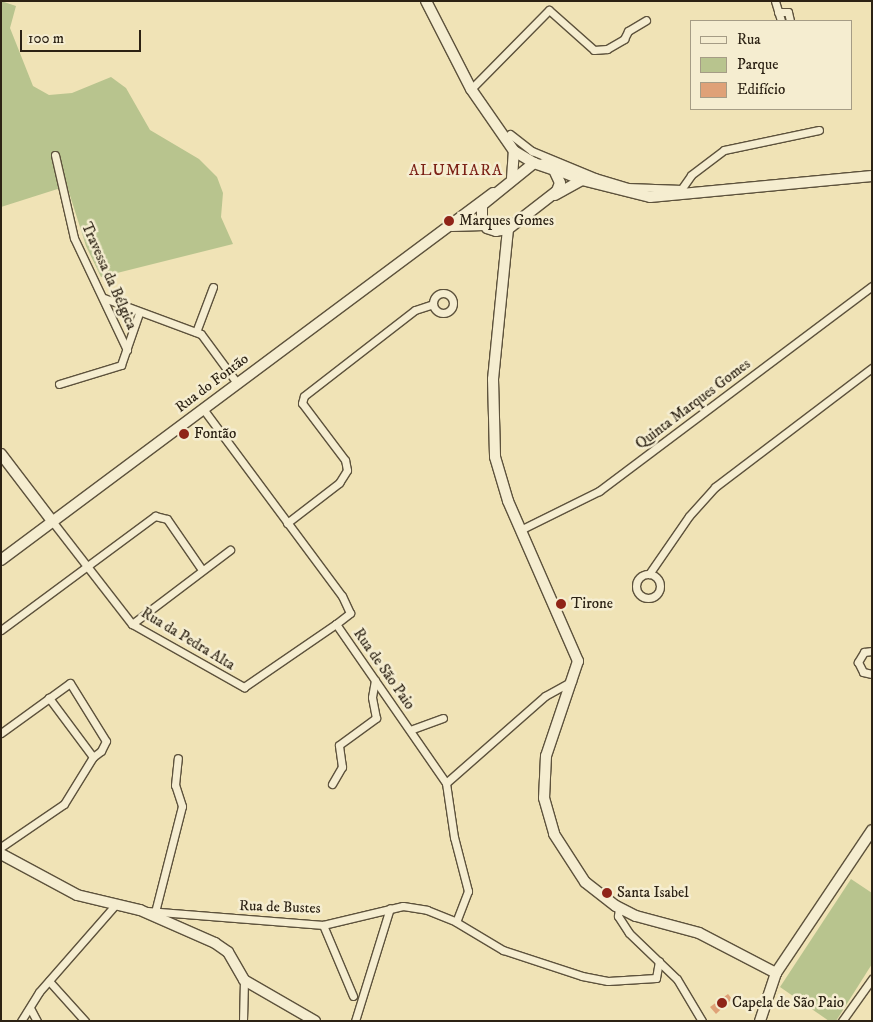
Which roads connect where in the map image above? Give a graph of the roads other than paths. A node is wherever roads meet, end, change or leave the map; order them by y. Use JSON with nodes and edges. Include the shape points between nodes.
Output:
{"nodes":[{"id":1,"x":426,"y":1,"type":"edge"},
{"id":2,"x":775,"y":1,"type":"edge"},
{"id":3,"x":778,"y":12,"type":"junction"},
{"id":4,"x":646,"y":20,"type":"dead end"},
{"id":5,"x":781,"y":20,"type":"edge"},
{"id":6,"x":790,"y":20,"type":"edge"},
{"id":7,"x":471,"y":89,"type":"junction"},
{"id":8,"x":819,"y":130,"type":"dead end"},
{"id":9,"x":510,"y":134,"type":"dead end"},
{"id":10,"x":514,"y":151,"type":"junction"},
{"id":11,"x":55,"y":155,"type":"dead end"},
{"id":12,"x":539,"y":164,"type":"junction"},
{"id":13,"x":872,"y":176,"type":"edge"},
{"id":14,"x":512,"y":178,"type":"junction"},
{"id":15,"x":582,"y":180,"type":"junction"},
{"id":16,"x":680,"y":192,"type":"junction"},
{"id":17,"x":493,"y":193,"type":"junction"},
{"id":18,"x":554,"y":196,"type":"junction"},
{"id":19,"x":488,"y":227,"type":"junction"},
{"id":20,"x":508,"y":229,"type":"junction"},
{"id":21,"x":442,"y":231,"type":"junction"},
{"id":22,"x":502,"y":260,"type":"junction"},
{"id":23,"x":872,"y":286,"type":"edge"},
{"id":24,"x":212,"y":287,"type":"dead end"},
{"id":25,"x":104,"y":298,"type":"junction"},
{"id":26,"x":433,"y":304,"type":"dead end"},
{"id":27,"x":139,"y":313,"type":"junction"},
{"id":28,"x":196,"y":332,"type":"junction"},
{"id":29,"x":127,"y":350,"type":"junction"},
{"id":30,"x":872,"y":368,"type":"edge"},
{"id":31,"x":237,"y":383,"type":"junction"},
{"id":32,"x":59,"y":384,"type":"dead end"},
{"id":33,"x":203,"y":409,"type":"junction"},
{"id":34,"x":1,"y":454,"type":"edge"},
{"id":35,"x":52,"y":521,"type":"junction"},
{"id":36,"x":287,"y":523,"type":"junction"},
{"id":37,"x":522,"y":529,"type":"junction"},
{"id":38,"x":230,"y":550,"type":"dead end"},
{"id":39,"x":1,"y":560,"type":"edge"},
{"id":40,"x":661,"y":562,"type":"junction"},
{"id":41,"x":86,"y":566,"type":"junction"},
{"id":42,"x":202,"y":570,"type":"junction"},
{"id":43,"x":649,"y":574,"type":"junction"},
{"id":44,"x":658,"y":578,"type":"junction"},
{"id":45,"x":132,"y":624,"type":"junction"},
{"id":46,"x":336,"y":624,"type":"junction"},
{"id":47,"x":1,"y":630,"type":"edge"},
{"id":48,"x":872,"y":651,"type":"edge"},
{"id":49,"x":872,"y":674,"type":"edge"},
{"id":50,"x":375,"y":680,"type":"junction"},
{"id":51,"x":572,"y":680,"type":"junction"},
{"id":52,"x":49,"y":698,"type":"junction"},
{"id":53,"x":443,"y":718,"type":"dead end"},
{"id":54,"x":410,"y":730,"type":"junction"},
{"id":55,"x":1,"y":733,"type":"edge"},
{"id":56,"x":93,"y":757,"type":"junction"},
{"id":57,"x":178,"y":758,"type":"dead end"},
{"id":58,"x":446,"y":783,"type":"junction"},
{"id":59,"x":332,"y":784,"type":"dead end"},
{"id":60,"x":872,"y":830,"type":"edge"},
{"id":61,"x":1,"y":847,"type":"edge"},
{"id":62,"x":1,"y":854,"type":"edge"},
{"id":63,"x":116,"y":904,"type":"junction"},
{"id":64,"x":390,"y":908,"type":"junction"},
{"id":65,"x":619,"y":908,"type":"junction"},
{"id":66,"x":140,"y":910,"type":"junction"},
{"id":67,"x":155,"y":912,"type":"junction"},
{"id":68,"x":456,"y":922,"type":"junction"},
{"id":69,"x":323,"y":925,"type":"junction"},
{"id":70,"x":659,"y":961,"type":"junction"},
{"id":71,"x":776,"y":973,"type":"junction"},
{"id":72,"x":872,"y":979,"type":"edge"},
{"id":73,"x":244,"y":980,"type":"junction"},
{"id":74,"x":49,"y":981,"type":"junction"},
{"id":75,"x":353,"y":996,"type":"dead end"},
{"id":76,"x":30,"y":1008,"type":"junction"},
{"id":77,"x":21,"y":1021,"type":"edge"},
{"id":78,"x":37,"y":1021,"type":"edge"},
{"id":79,"x":85,"y":1021,"type":"edge"},
{"id":80,"x":243,"y":1021,"type":"edge"},
{"id":81,"x":315,"y":1021,"type":"edge"},
{"id":82,"x":355,"y":1021,"type":"edge"},
{"id":83,"x":702,"y":1021,"type":"edge"},
{"id":84,"x":760,"y":1021,"type":"edge"},
{"id":85,"x":842,"y":1021,"type":"edge"}],
"edges":[{"from":1,"to":7,"type":"main road"},
{"from":2,"to":3,"type":"street"},
{"from":3,"to":5,"type":"street"},
{"from":3,"to":6,"type":"street","via":[[788,12]]},
{"from":4,"to":7,"type":"street","via":[[607,49],[594,50],[549,10]]},
{"from":7,"to":10,"type":"main road"},
{"from":8,"to":16,"type":"street","via":[[724,150],[692,175]]},
{"from":9,"to":16,"type":"street","via":[[532,151],[595,177],[627,187]]},
{"from":10,"to":12,"type":"main road"},
{"from":10,"to":14,"type":"main road"},
{"from":11,"to":25,"type":"street","name":"Travessa da Bélgica","via":[[74,238]]},
{"from":12,"to":14,"type":"main road","name":"Rua do Fontão"},
{"from":12,"to":15,"type":"main road"},
{"from":12,"to":18,"type":"main road","via":[[557,175],[559,187]]},
{"from":13,"to":16,"type":"main road"},
{"from":14,"to":17,"type":"main road","name":"Rua do Fontão"},
{"from":15,"to":16,"type":"main road","via":[[628,194]]},
{"from":15,"to":18,"type":"main road"},
{"from":17,"to":19,"type":"main road","via":[[482,204]]},
{"from":17,"to":21,"type":"main road","name":"Rua do Fontão"},
{"from":18,"to":20,"type":"main road"},
{"from":19,"to":20,"type":"main road","name":"Rua do Fontão"},
{"from":19,"to":21,"type":"main road","name":"Rua do Fontão","via":[[465,223]]},
{"from":19,"to":22,"type":"main road"},
{"from":20,"to":22,"type":"main road"},
{"from":21,"to":31,"type":"main road","name":"Rua do Fontão"},
{"from":22,"to":37,"type":"main road","via":[[491,430],[502,484]]},
{"from":23,"to":37,"type":"street","name":"Quinta Marques Gomes","via":[[604,488]]},
{"from":24,"to":28,"type":"street"},
{"from":25,"to":27,"type":"street"},
{"from":25,"to":29,"type":"street","name":"Travessa da Bélgica"},
{"from":26,"to":36,"type":"street","via":[[415,310],[304,396],[302,403],[345,460],[347,470],[339,483]]},
{"from":27,"to":28,"type":"street"},
{"from":27,"to":29,"type":"street"},
{"from":28,"to":31,"type":"street"},
{"from":29,"to":32,"type":"street","via":[[121,365]]},
{"from":30,"to":40,"type":"street","via":[[715,487],[689,516]]},
{"from":31,"to":33,"type":"main road","name":"Rua do Fontão"},
{"from":33,"to":35,"type":"main road","name":"Rua do Fontão"},
{"from":33,"to":36,"type":"street","name":"Rua de São Paio"},
{"from":34,"to":35,"type":"main road"},
{"from":35,"to":39,"type":"main road","name":"Rua do Fontão"},
{"from":35,"to":41,"type":"street","name":"Rua da Pedra Alta"},
{"from":36,"to":46,"type":"street","name":"Rua de São Paio","via":[[342,596],[350,613]]},
{"from":37,"to":51,"type":"main road","via":[[577,653],[578,665]]},
{"from":38,"to":42,"type":"street"},
{"from":40,"to":43,"type":"street"},
{"from":40,"to":44,"type":"street"},
{"from":41,"to":42,"type":"street","via":[[155,516],[167,519]]},
{"from":41,"to":45,"type":"street","name":"Rua da Pedra Alta"},
{"from":41,"to":47,"type":"street"},
{"from":42,"to":45,"type":"street"},
{"from":43,"to":44,"type":"street"},
{"from":43,"to":44,"type":"street","via":[[637,582],[641,596],[656,595],[660,588]]},
{"from":45,"to":46,"type":"street","name":"Rua da Pedra Alta","via":[[244,687]]},
{"from":46,"to":50,"type":"street","name":"Rua de São Paio"},
{"from":48,"to":49,"type":"street","via":[[864,652],[858,662],[863,672]]},
{"from":50,"to":54,"type":"street","name":"Rua de São Paio"},
{"from":50,"to":59,"type":"street","via":[[372,698],[376,718],[339,746],[342,767]]},
{"from":51,"to":58,"type":"street","via":[[545,696]]},
{"from":51,"to":65,"type":"main road","via":[[548,748],[544,798],[554,834],[573,868],[598,894]]},
{"from":52,"to":55,"type":"street"},
{"from":52,"to":56,"type":"street"},
{"from":52,"to":56,"type":"street","via":[[70,683],[106,741]]},
{"from":53,"to":54,"type":"street"},
{"from":54,"to":58,"type":"street","name":"Rua de São Paio"},
{"from":56,"to":61,"type":"street","via":[[64,804]]},
{"from":57,"to":67,"type":"street","via":[[175,785],[182,806]]},
{"from":58,"to":68,"type":"street","name":"Rua de São Paio","via":[[454,836],[468,892]]},
{"from":60,"to":71,"type":"main road"},
{"from":62,"to":63,"type":"main road","name":"Rua de Bustes","via":[[78,895]]},
{"from":63,"to":66,"type":"main road","name":"Rua de Bustes"},
{"from":63,"to":74,"type":"street"},
{"from":64,"to":68,"type":"street","name":"Rua de Bustes","via":[[426,910]]},
{"from":64,"to":69,"type":"street","name":"Rua de Bustes"},
{"from":64,"to":82,"type":"street"},
{"from":65,"to":70,"type":"street","via":[[618,916],[629,933]]},
{"from":65,"to":71,"type":"main road","via":[[636,916],[699,933]]},
{"from":66,"to":67,"type":"street","name":"Rua de Bustes"},
{"from":66,"to":73,"type":"main road","via":[[225,949]]},
{"from":67,"to":69,"type":"street","name":"Rua de Bustes"},
{"from":68,"to":70,"type":"street","name":"Rua de Bustes","via":[[503,950],[582,976],[623,981],[656,978]]},
{"from":69,"to":75,"type":"street"},
{"from":70,"to":83,"type":"street","via":[[677,979]]},
{"from":71,"to":84,"type":"main road"},
{"from":72,"to":85,"type":"street"},
{"from":73,"to":80,"type":"street"},
{"from":73,"to":81,"type":"main road"},
{"from":74,"to":76,"type":"street"},
{"from":74,"to":79,"type":"street"},
{"from":76,"to":77,"type":"street"},
{"from":76,"to":78,"type":"street"}]}
